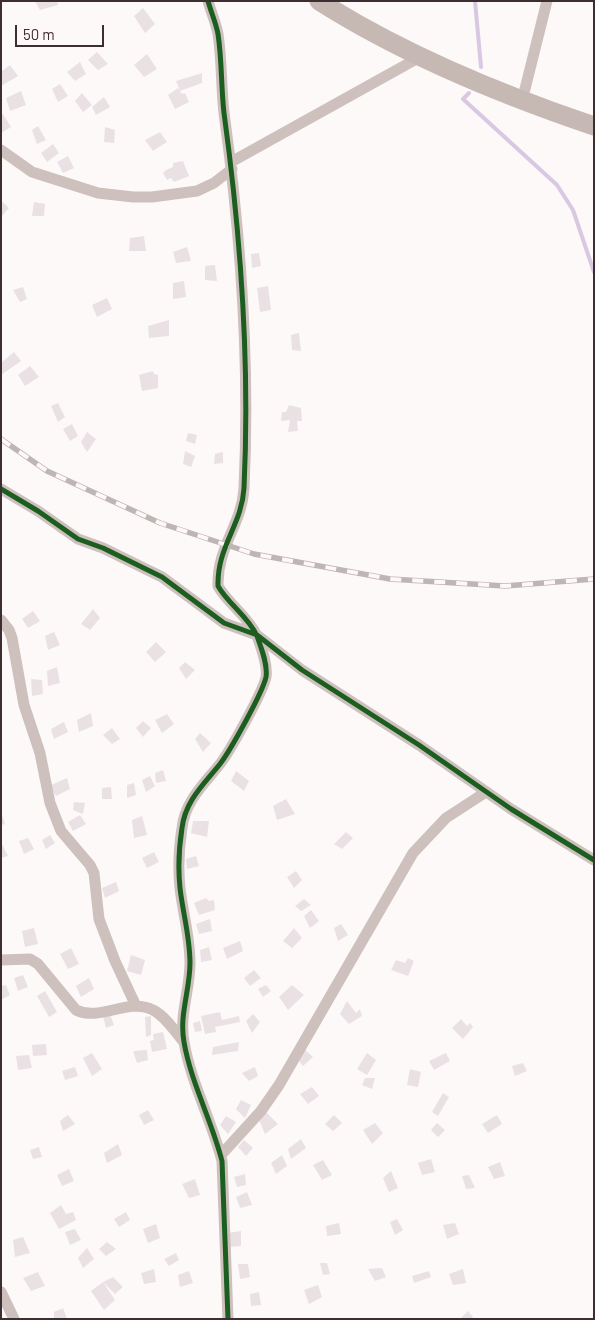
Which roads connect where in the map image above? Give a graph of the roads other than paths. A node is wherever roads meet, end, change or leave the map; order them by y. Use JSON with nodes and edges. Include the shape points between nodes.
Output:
{"nodes":[{"id":1,"x":208,"y":1,"type":"edge"},
{"id":2,"x":319,"y":1,"type":"edge"},
{"id":3,"x":548,"y":1,"type":"edge"},
{"id":4,"x":420,"y":57,"type":"junction"},
{"id":5,"x":522,"y":101,"type":"junction"},
{"id":6,"x":594,"y":126,"type":"edge"},
{"id":7,"x":1,"y":150,"type":"edge"},
{"id":8,"x":231,"y":166,"type":"junction"},
{"id":9,"x":1,"y":489,"type":"edge"},
{"id":10,"x":1,"y":620,"type":"edge"},
{"id":11,"x":257,"y":635,"type":"junction"},
{"id":12,"x":486,"y":792,"type":"junction"},
{"id":13,"x":594,"y":860,"type":"edge"},
{"id":14,"x":1,"y":960,"type":"edge"},
{"id":15,"x":136,"y":1006,"type":"junction"},
{"id":16,"x":183,"y":1041,"type":"junction"},
{"id":17,"x":221,"y":1155,"type":"junction"},
{"id":18,"x":1,"y":1292,"type":"edge"},
{"id":19,"x":14,"y":1319,"type":"edge"},
{"id":20,"x":228,"y":1319,"type":"edge"}],
"edges":[{"from":1,"to":8,"type":"street","via":[[217,31]]},
{"from":2,"to":4,"type":"main road"},
{"from":3,"to":5,"type":"street"},
{"from":4,"to":5,"type":"main road"},
{"from":4,"to":8,"type":"street"},
{"from":5,"to":6,"type":"main road"},
{"from":7,"to":8,"type":"street","via":[[32,172],[98,193],[133,197],[197,191],[214,183]]},
{"from":8,"to":11,"type":"street","via":[[246,347],[245,459],[242,504],[224,544],[218,586]]},
{"from":9,"to":11,"type":"street","via":[[78,539],[162,577],[224,623]]},
{"from":10,"to":15,"type":"street","via":[[12,638],[24,705],[42,763],[50,803],[61,831],[94,874],[99,920]]},
{"from":11,"to":12,"type":"street","via":[[302,670]]},
{"from":11,"to":16,"type":"street","via":[[266,677],[228,753],[188,806],[182,826],[180,886],[190,941],[181,1026]]},
{"from":12,"to":13,"type":"street"},
{"from":12,"to":17,"type":"street","via":[[446,818],[413,853],[279,1085],[261,1111]]},
{"from":14,"to":15,"type":"street","via":[[30,959],[38,964],[76,1010],[84,1015]]},
{"from":15,"to":16,"type":"street","via":[[154,1010]]},
{"from":16,"to":17,"type":"street"},
{"from":17,"to":20,"type":"street"},
{"from":18,"to":19,"type":"street"}]}
